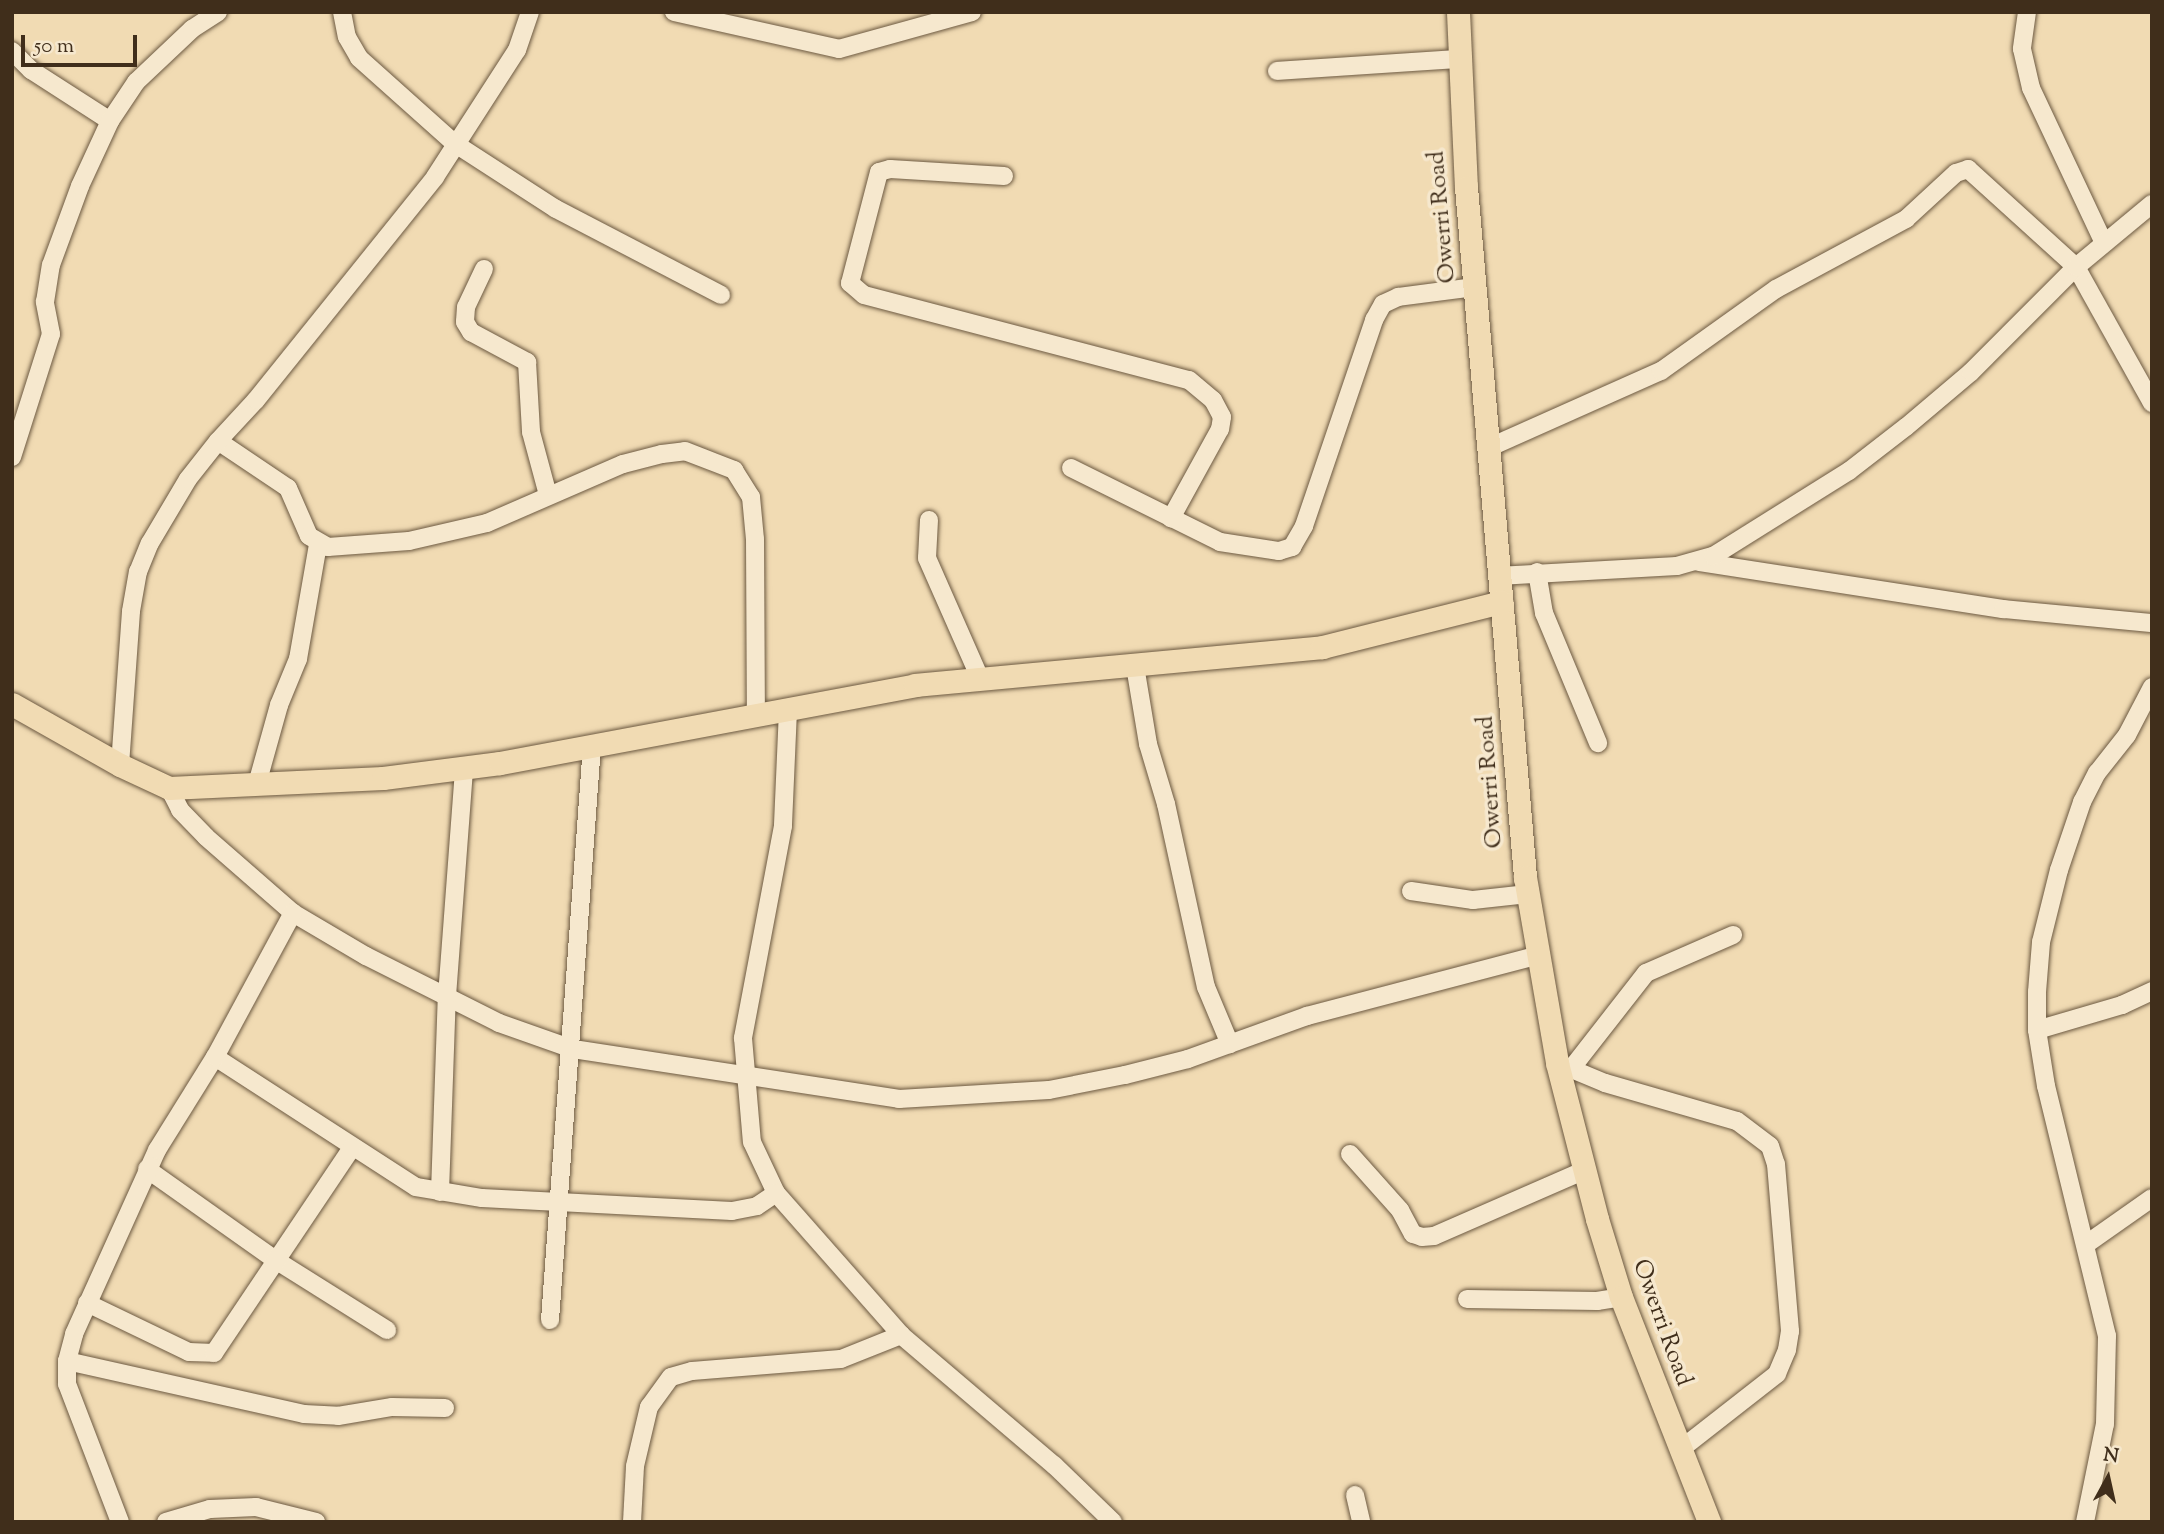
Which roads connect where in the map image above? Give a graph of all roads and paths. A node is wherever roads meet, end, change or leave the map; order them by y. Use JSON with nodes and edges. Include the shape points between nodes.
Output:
{"nodes":[{"id":1,"x":218,"y":12,"type":"edge"},
{"id":2,"x":342,"y":12,"type":"edge"},
{"id":3,"x":530,"y":12,"type":"edge"},
{"id":4,"x":674,"y":12,"type":"edge"},
{"id":5,"x":972,"y":12,"type":"edge"},
{"id":6,"x":1458,"y":12,"type":"edge"},
{"id":7,"x":2027,"y":12,"type":"edge"},
{"id":8,"x":12,"y":51,"type":"edge"},
{"id":9,"x":1460,"y":59,"type":"junction"},
{"id":10,"x":1277,"y":71,"type":"dead end"},
{"id":11,"x":110,"y":121,"type":"junction"},
{"id":12,"x":454,"y":143,"type":"junction"},
{"id":13,"x":1004,"y":176,"type":"dead end"},
{"id":14,"x":2152,"y":204,"type":"edge"},
{"id":15,"x":2104,"y":243,"type":"junction"},
{"id":16,"x":2076,"y":267,"type":"junction"},
{"id":17,"x":484,"y":269,"type":"dead end"},
{"id":18,"x":1475,"y":287,"type":"junction"},
{"id":19,"x":721,"y":295,"type":"dead end"},
{"id":20,"x":2152,"y":403,"type":"edge"},
{"id":21,"x":218,"y":441,"type":"junction"},
{"id":22,"x":1490,"y":447,"type":"junction"},
{"id":23,"x":12,"y":457,"type":"edge"},
{"id":24,"x":1071,"y":468,"type":"dead end"},
{"id":25,"x":548,"y":495,"type":"junction"},
{"id":26,"x":1171,"y":518,"type":"junction"},
{"id":27,"x":929,"y":520,"type":"dead end"},
{"id":28,"x":318,"y":544,"type":"junction"},
{"id":29,"x":1699,"y":562,"type":"junction"},
{"id":30,"x":1537,"y":572,"type":"junction"},
{"id":31,"x":1498,"y":576,"type":"junction"},
{"id":32,"x":1501,"y":602,"type":"junction"},
{"id":33,"x":2152,"y":623,"type":"edge"},
{"id":34,"x":1135,"y":666,"type":"junction"},
{"id":35,"x":979,"y":677,"type":"junction"},
{"id":36,"x":2152,"y":687,"type":"edge"},
{"id":37,"x":788,"y":709,"type":"junction"},
{"id":38,"x":15,"y":711,"type":"edge"},
{"id":39,"x":756,"y":715,"type":"junction"},
{"id":40,"x":1598,"y":743,"type":"dead end"},
{"id":41,"x":592,"y":746,"type":"junction"},
{"id":42,"x":120,"y":765,"type":"junction"},
{"id":43,"x":464,"y":769,"type":"junction"},
{"id":44,"x":257,"y":784,"type":"junction"},
{"id":45,"x":169,"y":788,"type":"junction"},
{"id":46,"x":1411,"y":891,"type":"dead end"},
{"id":47,"x":1528,"y":894,"type":"junction"},
{"id":48,"x":293,"y":913,"type":"junction"},
{"id":49,"x":1733,"y":935,"type":"dead end"},
{"id":50,"x":1539,"y":955,"type":"junction"},
{"id":51,"x":2152,"y":990,"type":"edge"},
{"id":52,"x":447,"y":996,"type":"junction"},
{"id":53,"x":2037,"y":1030,"type":"junction"},
{"id":54,"x":1230,"y":1044,"type":"junction"},
{"id":55,"x":573,"y":1049,"type":"junction"},
{"id":56,"x":215,"y":1057,"type":"junction"},
{"id":57,"x":1564,"y":1066,"type":"junction"},
{"id":58,"x":743,"y":1077,"type":"junction"},
{"id":59,"x":352,"y":1147,"type":"junction"},
{"id":60,"x":1350,"y":1154,"type":"dead end"},
{"id":61,"x":147,"y":1169,"type":"junction"},
{"id":62,"x":1585,"y":1170,"type":"junction"},
{"id":63,"x":440,"y":1192,"type":"junction"},
{"id":64,"x":776,"y":1193,"type":"junction"},
{"id":65,"x":2152,"y":1198,"type":"edge"},
{"id":66,"x":560,"y":1203,"type":"junction"},
{"id":67,"x":2088,"y":1243,"type":"junction"},
{"id":68,"x":277,"y":1261,"type":"junction"},
{"id":69,"x":1621,"y":1297,"type":"junction"},
{"id":70,"x":1467,"y":1298,"type":"dead end"},
{"id":71,"x":86,"y":1303,"type":"junction"},
{"id":72,"x":550,"y":1320,"type":"dead end"},
{"id":73,"x":387,"y":1330,"type":"dead end"},
{"id":74,"x":901,"y":1335,"type":"junction"},
{"id":75,"x":67,"y":1361,"type":"junction"},
{"id":76,"x":445,"y":1408,"type":"dead end"},
{"id":77,"x":1681,"y":1449,"type":"junction"},
{"id":78,"x":1354,"y":1495,"type":"dead end"},
{"id":79,"x":120,"y":1522,"type":"edge"},
{"id":80,"x":166,"y":1522,"type":"edge"},
{"id":81,"x":316,"y":1522,"type":"edge"},
{"id":82,"x":632,"y":1522,"type":"edge"},
{"id":83,"x":1113,"y":1522,"type":"edge"},
{"id":84,"x":1361,"y":1522,"type":"edge"},
{"id":85,"x":1709,"y":1522,"type":"edge"},
{"id":86,"x":2085,"y":1522,"type":"edge"}],
"edges":[{"from":1,"to":11,"type":"street","via":[[192,29],[136,82]]},
{"from":2,"to":12,"type":"street","via":[[347,37],[359,58]]},
{"from":3,"to":12,"type":"street","via":[[517,51]]},
{"from":4,"to":5,"type":"street","via":[[839,49]]},
{"from":6,"to":9,"type":"main road","name":"Owerri Road"},
{"from":7,"to":15,"type":"street","via":[[2022,49],[2031,88]]},
{"from":8,"to":11,"type":"street","via":[[31,70]]},
{"from":9,"to":10,"type":"street"},
{"from":9,"to":18,"type":"main road","name":"Owerri Road"},
{"from":11,"to":23,"type":"street","via":[[79,186],[51,265],[45,302],[51,334]]},
{"from":12,"to":19,"type":"street","via":[[556,209]]},
{"from":12,"to":21,"type":"street","via":[[406,217]]},
{"from":13,"to":26,"type":"street","via":[[879,172],[850,283],[864,295],[1189,380],[1213,400],[1222,417],[1220,429]]},
{"from":14,"to":15,"type":"street"},
{"from":15,"to":16,"type":"street"},
{"from":16,"to":20,"type":"street"},
{"from":16,"to":22,"type":"street","via":[[1968,169],[1956,173],[1906,219],[1776,289],[1661,371]]},
{"from":16,"to":29,"type":"street","via":[[1971,372],[1906,427],[1775,520]]},
{"from":17,"to":25,"type":"street","via":[[466,307],[465,322],[471,332],[527,362],[531,432]]},
{"from":18,"to":22,"type":"main road","name":"Owerri Road"},
{"from":18,"to":26,"type":"street","via":[[1398,297],[1383,304],[1304,526],[1292,547],[1279,551],[1220,542]]},
{"from":21,"to":28,"type":"street","via":[[288,488],[309,537]]},
{"from":21,"to":42,"type":"street","via":[[188,479],[138,572]]},
{"from":22,"to":31,"type":"main road","name":"Owerri Road"},
{"from":24,"to":26,"type":"street"},
{"from":25,"to":28,"type":"street","via":[[486,523],[409,541],[369,547]]},
{"from":25,"to":39,"type":"street","via":[[623,464],[685,451],[734,470],[751,497],[755,539]]},
{"from":27,"to":35,"type":"street","via":[[927,558]]},
{"from":28,"to":44,"type":"street","via":[[298,659],[279,705]]},
{"from":29,"to":30,"type":"street"},
{"from":29,"to":33,"type":"street","via":[[2003,609]]},
{"from":30,"to":31,"type":"street"},
{"from":30,"to":40,"type":"street","via":[[1548,624]]},
{"from":31,"to":32,"type":"main road","name":"Owerri Road"},
{"from":32,"to":34,"type":"main road","via":[[1322,647]]},
{"from":32,"to":47,"type":"main road","name":"Owerri Road","via":[[1518,824]]},
{"from":34,"to":35,"type":"main road"},
{"from":34,"to":54,"type":"street","via":[[1148,744],[1169,816],[1206,987]]},
{"from":35,"to":37,"type":"main road"},
{"from":36,"to":53,"type":"street","via":[[2127,735],[2097,773],[2059,870],[2042,942]]},
{"from":37,"to":39,"type":"main road"},
{"from":37,"to":58,"type":"street","via":[[783,826],[750,983]]},
{"from":38,"to":42,"type":"main road"},
{"from":39,"to":41,"type":"main road"},
{"from":41,"to":43,"type":"main road"},
{"from":41,"to":55,"type":"street"},
{"from":42,"to":45,"type":"main road"},
{"from":43,"to":44,"type":"main road"},
{"from":43,"to":52,"type":"street"},
{"from":44,"to":45,"type":"main road"},
{"from":45,"to":48,"type":"street","via":[[180,810],[206,837]]},
{"from":46,"to":47,"type":"street","via":[[1473,900]]},
{"from":47,"to":50,"type":"main road","name":"Owerri Road"},
{"from":48,"to":52,"type":"street"},
{"from":48,"to":56,"type":"street"},
{"from":49,"to":57,"type":"street","via":[[1646,973]]},
{"from":50,"to":54,"type":"street","via":[[1307,1016]]},
{"from":50,"to":57,"type":"main road","name":"Owerri Road"},
{"from":51,"to":53,"type":"street","via":[[2122,1005]]},
{"from":52,"to":55,"type":"street","via":[[499,1023]]},
{"from":52,"to":63,"type":"street"},
{"from":53,"to":67,"type":"street","via":[[2046,1086]]},
{"from":54,"to":58,"type":"street","via":[[1188,1059],[1049,1090],[899,1099]]},
{"from":55,"to":58,"type":"street"},
{"from":55,"to":66,"type":"street"},
{"from":56,"to":59,"type":"street"},
{"from":56,"to":61,"type":"street"},
{"from":57,"to":62,"type":"main road","name":"Owerri Road"},
{"from":57,"to":77,"type":"street","via":[[1605,1083],[1737,1121],[1770,1146],[1776,1164],[1790,1331],[1787,1350],[1777,1374]]},
{"from":58,"to":64,"type":"street","via":[[752,1142]]},
{"from":59,"to":63,"type":"street","via":[[416,1187]]},
{"from":59,"to":68,"type":"street"},
{"from":60,"to":62,"type":"street","via":[[1400,1210],[1413,1234],[1422,1237],[1434,1236]]},
{"from":61,"to":68,"type":"street"},
{"from":61,"to":71,"type":"street"},
{"from":62,"to":69,"type":"main road","name":"Owerri Road"},
{"from":63,"to":66,"type":"street"},
{"from":64,"to":66,"type":"street","via":[[757,1206],[732,1211]]},
{"from":64,"to":74,"type":"street"},
{"from":65,"to":67,"type":"street"},
{"from":66,"to":72,"type":"street"},
{"from":67,"to":86,"type":"street","via":[[2107,1336],[2108,1386]]},
{"from":68,"to":71,"type":"street","via":[[214,1353],[189,1352]]},
{"from":68,"to":73,"type":"street"},
{"from":69,"to":70,"type":"street","via":[[1597,1301]]},
{"from":69,"to":77,"type":"main road","name":"Owerri Road"},
{"from":71,"to":75,"type":"street"},
{"from":74,"to":82,"type":"street","via":[[841,1359],[692,1371],[671,1377],[649,1406],[635,1466]]},
{"from":74,"to":83,"type":"street","via":[[1054,1465]]},
{"from":75,"to":76,"type":"street","via":[[304,1414]]},
{"from":75,"to":79,"type":"street","via":[[67,1384],[85,1440]]},
{"from":77,"to":85,"type":"main road","name":"Owerri Road"},
{"from":78,"to":84,"type":"street"},
{"from":80,"to":81,"type":"street","via":[[210,1509],[256,1507]]}]}
